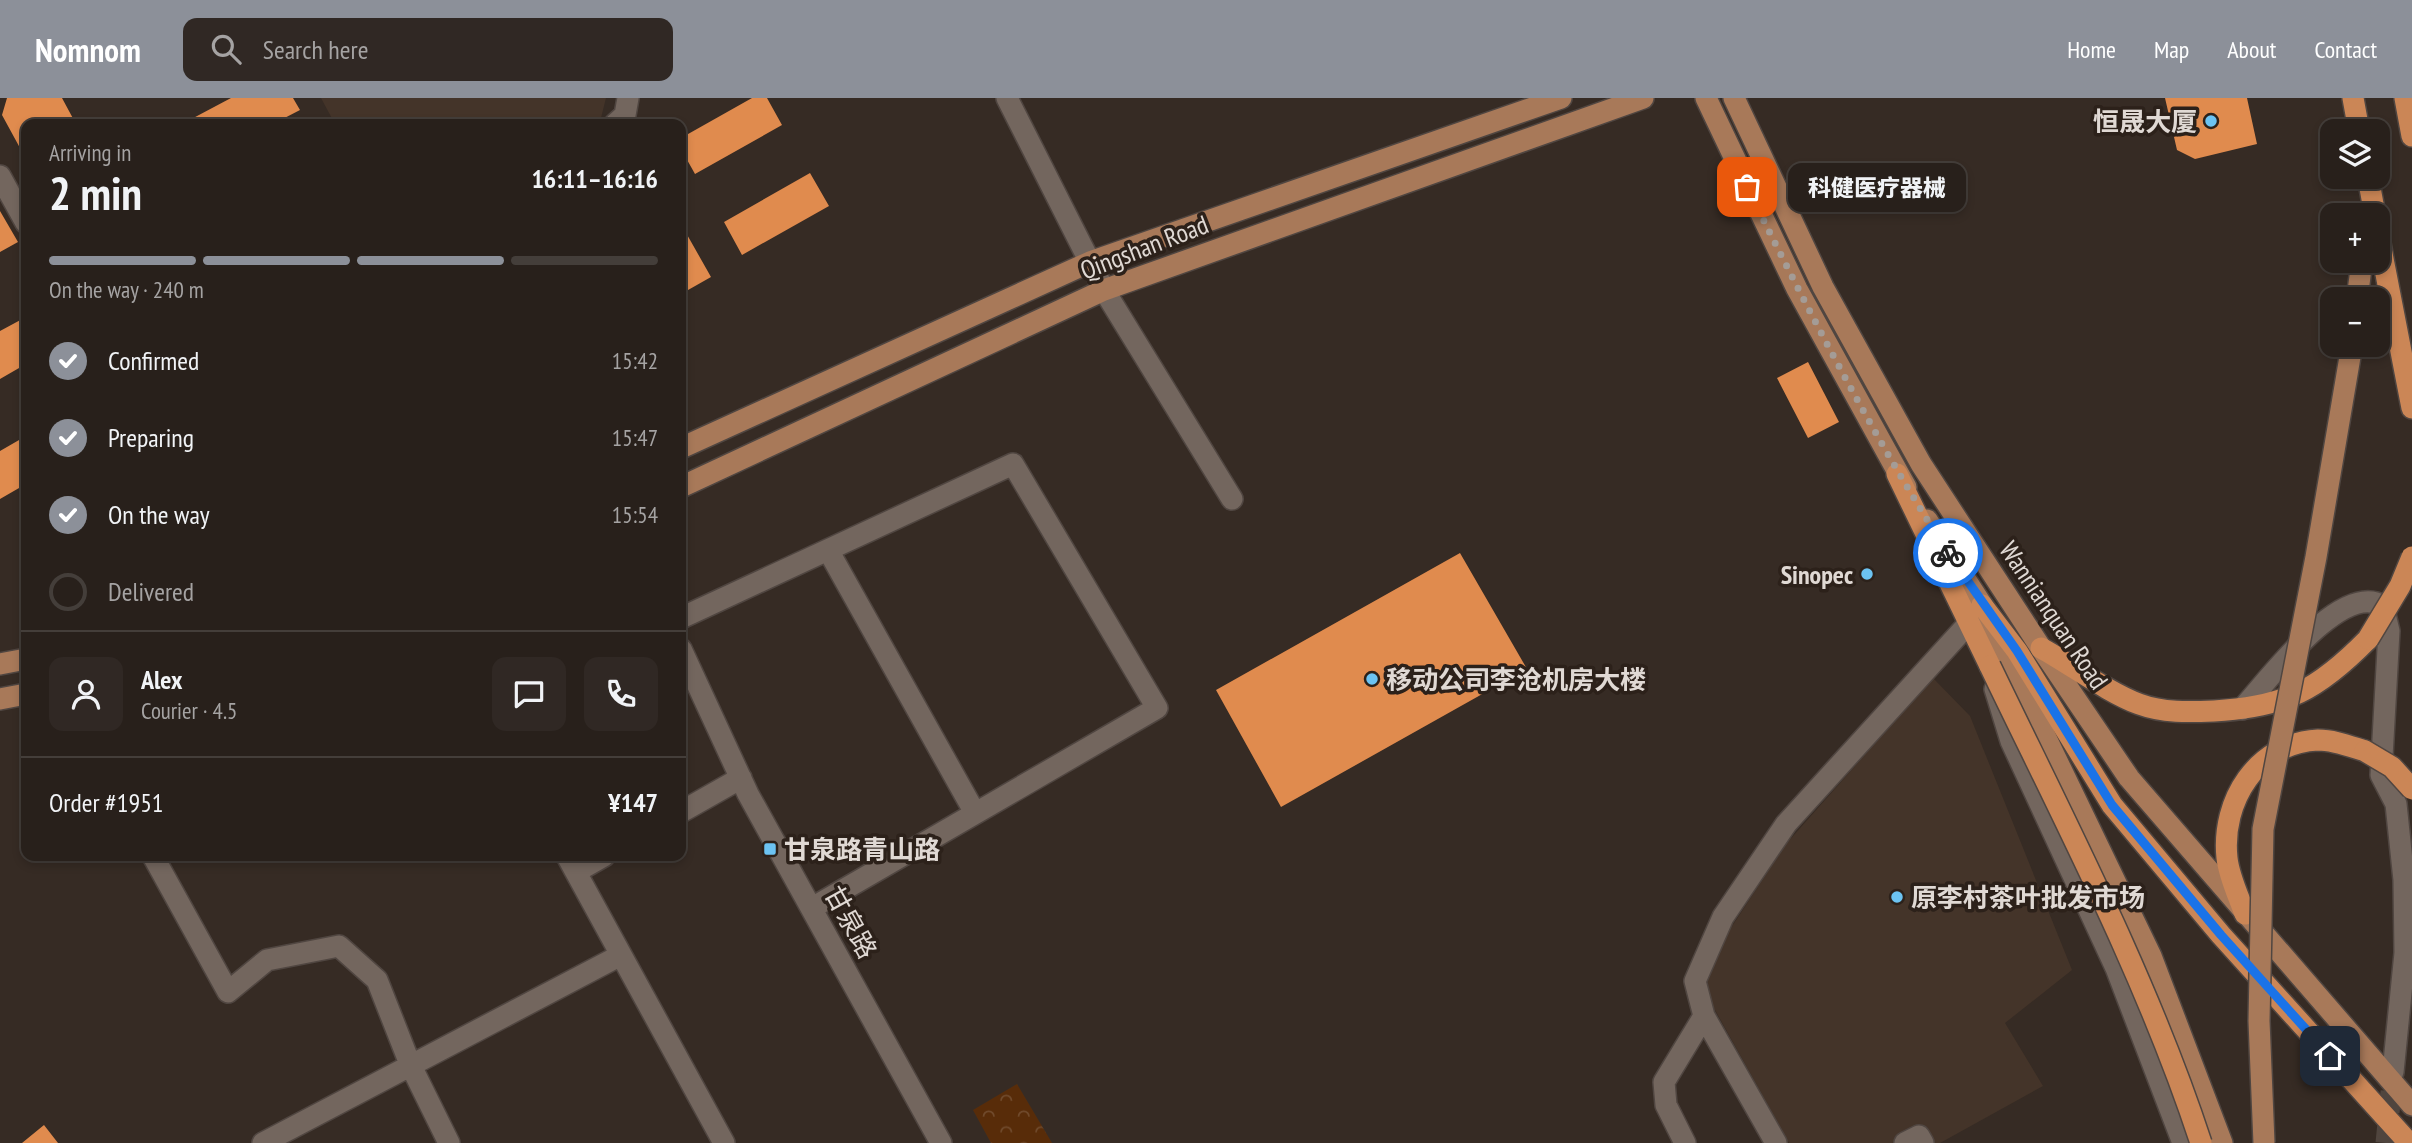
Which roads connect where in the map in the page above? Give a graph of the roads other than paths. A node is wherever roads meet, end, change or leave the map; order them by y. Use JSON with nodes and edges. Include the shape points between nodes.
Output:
{"nodes":[{"id":1,"x":628,"y":98,"type":"edge"},
{"id":2,"x":1007,"y":98,"type":"edge"},
{"id":3,"x":1561,"y":98,"type":"edge"},
{"id":4,"x":1643,"y":98,"type":"edge"},
{"id":5,"x":1706,"y":98,"type":"edge"},
{"id":6,"x":1734,"y":98,"type":"edge"},
{"id":7,"x":2353,"y":98,"type":"edge"},
{"id":8,"x":2405,"y":98,"type":"edge"},
{"id":9,"x":621,"y":119,"type":"edge"},
{"id":10,"x":2357,"y":119,"type":"edge"},
{"id":11,"x":2412,"y":135,"type":"edge"},
{"id":12,"x":0,"y":176,"type":"edge"},
{"id":13,"x":21,"y":214,"type":"edge"},
{"id":14,"x":1090,"y":262,"type":"junction"},
{"id":15,"x":2386,"y":273,"type":"edge"},
{"id":16,"x":1104,"y":290,"type":"junction"},
{"id":17,"x":2349,"y":357,"type":"edge"},
{"id":18,"x":2412,"y":408,"type":"edge"},
{"id":19,"x":686,"y":446,"type":"edge"},
{"id":20,"x":1897,"y":474,"type":"junction"},
{"id":21,"x":686,"y":485,"type":"edge"},
{"id":22,"x":1232,"y":499,"type":"dead end"},
{"id":23,"x":828,"y":550,"type":"junction"},
{"id":24,"x":2412,"y":557,"type":"edge"},
{"id":25,"x":1982,"y":605,"type":"junction"},
{"id":26,"x":686,"y":616,"type":"edge"},
{"id":27,"x":1969,"y":623,"type":"junction"},
{"id":28,"x":2041,"y":648,"type":"junction"},
{"id":29,"x":21,"y":660,"type":"edge"},
{"id":30,"x":686,"y":660,"type":"edge"},
{"id":31,"x":0,"y":664,"type":"edge"},
{"id":32,"x":1990,"y":666,"type":"junction"},
{"id":33,"x":21,"y":695,"type":"edge"},
{"id":34,"x":0,"y":699,"type":"edge"},
{"id":35,"x":2242,"y":709,"type":"junction"},
{"id":36,"x":741,"y":778,"type":"junction"},
{"id":37,"x":2412,"y":789,"type":"edge"},
{"id":38,"x":686,"y":809,"type":"edge"},
{"id":39,"x":975,"y":813,"type":"junction"},
{"id":40,"x":156,"y":861,"type":"edge"},
{"id":41,"x":571,"y":864,"type":"edge"},
{"id":42,"x":812,"y":908,"type":"junction"},
{"id":43,"x":2245,"y":915,"type":"junction"},
{"id":44,"x":621,"y":955,"type":"junction"},
{"id":45,"x":1704,"y":1016,"type":"junction"},
{"id":46,"x":410,"y":1063,"type":"junction"},
{"id":47,"x":2393,"y":1072,"type":"tunnel mouth"},
{"id":48,"x":2412,"y":1105,"type":"edge"},
{"id":49,"x":263,"y":1143,"type":"edge"},
{"id":50,"x":449,"y":1143,"type":"edge"},
{"id":51,"x":724,"y":1143,"type":"edge"},
{"id":52,"x":941,"y":1143,"type":"edge"},
{"id":53,"x":1685,"y":1143,"type":"edge"},
{"id":54,"x":1776,"y":1143,"type":"edge"},
{"id":55,"x":1905,"y":1143,"type":"edge"},
{"id":56,"x":1923,"y":1143,"type":"edge"},
{"id":57,"x":2183,"y":1143,"type":"edge"},
{"id":58,"x":2201,"y":1143,"type":"edge"},
{"id":59,"x":2222,"y":1143,"type":"edge"},
{"id":60,"x":2264,"y":1143,"type":"edge"},
{"id":61,"x":2409,"y":1143,"type":"edge"}],
"edges":[{"from":1,"to":9,"type":"street"},
{"from":2,"to":14,"type":"street"},
{"from":3,"to":14,"type":"main road","name":"Qingshan Road"},
{"from":4,"to":16,"type":"main road","name":"Qingshan Road"},
{"from":5,"to":20,"type":"main road","name":"Wannianquan Road","via":[[1797,289]]},
{"from":6,"to":28,"type":"main road","name":"Wannianquan Road","via":[[1823,287],[1921,464]]},
{"from":7,"to":10,"type":"highway"},
{"from":8,"to":11,"type":"highway"},
{"from":12,"to":13,"type":"street"},
{"from":14,"to":16,"type":"street"},
{"from":14,"to":19,"type":"main road","name":"Qingshan Road"},
{"from":15,"to":18,"type":"highway"},
{"from":16,"to":21,"type":"main road","name":"Qingshan Road"},
{"from":16,"to":22,"type":"street"},
{"from":17,"to":60,"type":"main road","bridge":true,"via":[[2263,829],[2259,1021]]},
{"from":20,"to":25,"type":"main road","name":"Wannianquan Road"},
{"from":20,"to":27,"type":"highway"},
{"from":23,"to":26,"type":"street"},
{"from":23,"to":39,"type":"street"},
{"from":23,"to":39,"type":"street","via":[[1013,464],[1157,708]]},
{"from":24,"to":35,"type":"highway","bridge":true,"via":[[2368,639],[2342,666],[2302,694],[2273,705]]},
{"from":25,"to":59,"type":"main road","name":"Wannianquan Road","via":[[2151,956]]},
{"from":25,"to":61,"type":"highway","via":[[2017,651],[2112,805],[2221,935]]},
{"from":27,"to":32,"type":"highway"},
{"from":27,"to":45,"type":"street","via":[[1786,824],[1723,917],[1695,981]]},
{"from":28,"to":35,"type":"highway","via":[[2138,704],[2191,712]]},
{"from":28,"to":43,"type":"main road","name":"Wannianquan Road","via":[[2129,778]]},
{"from":29,"to":31,"type":"main road"},
{"from":30,"to":36,"type":"street","name":"甘泉路"},
{"from":32,"to":57,"type":"street","via":[[2011,741],[2116,968]]},
{"from":32,"to":58,"type":"highway","bridge":true,"via":[[2150,1007]]},
{"from":33,"to":34,"type":"main road"},
{"from":35,"to":47,"type":"street","via":[[2341,608],[2367,601],[2383,606],[2389,631],[2381,775],[2396,804],[2404,880],[2405,953]]},
{"from":36,"to":38,"type":"street"},
{"from":36,"to":42,"type":"street","name":"甘泉路"},
{"from":37,"to":43,"type":"highway","bridge":true,"via":[[2392,767],[2365,751],[2329,741],[2302,742],[2273,754],[2249,774],[2233,805],[2227,860]]},
{"from":39,"to":42,"type":"street"},
{"from":40,"to":46,"type":"street","via":[[228,992],[267,960],[339,946],[377,980]]},
{"from":41,"to":44,"type":"street"},
{"from":42,"to":52,"type":"street","name":"甘泉路"},
{"from":43,"to":48,"type":"main road","name":"Wannianquan Road"},
{"from":44,"to":46,"type":"street"},
{"from":44,"to":51,"type":"street"},
{"from":45,"to":53,"type":"street","via":[[1664,1083],[1666,1105]]},
{"from":45,"to":54,"type":"street"},
{"from":46,"to":49,"type":"street"},
{"from":46,"to":50,"type":"street"},
{"from":55,"to":56,"type":"street","via":[[1919,1136]]}]}
